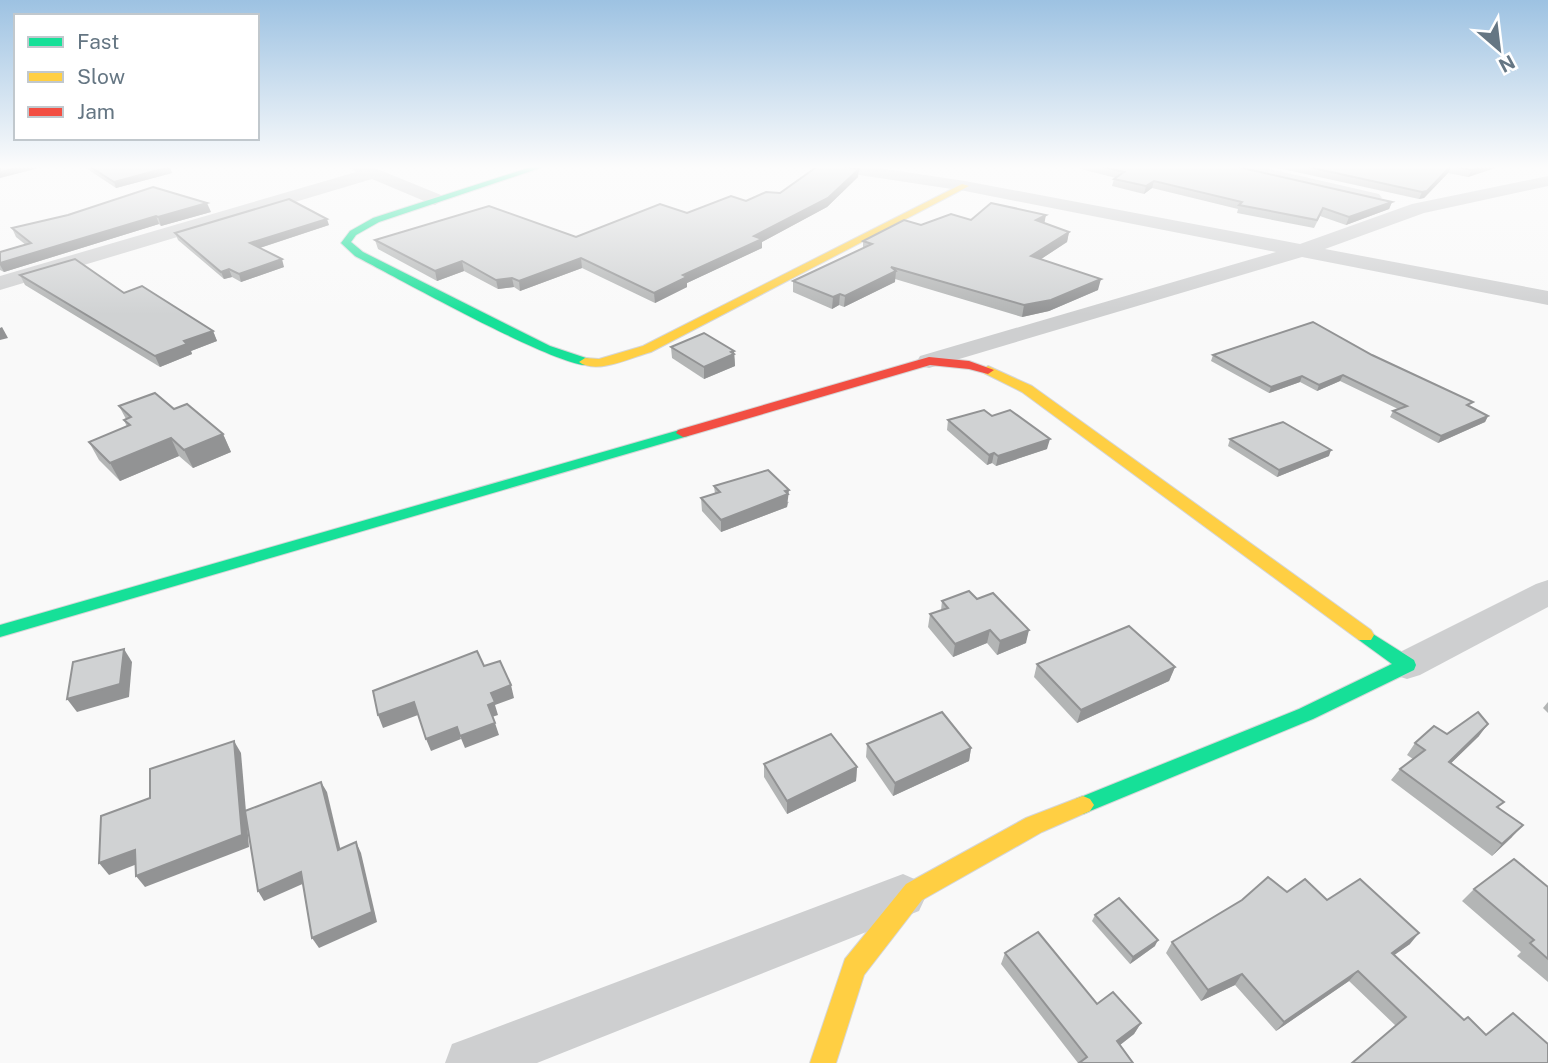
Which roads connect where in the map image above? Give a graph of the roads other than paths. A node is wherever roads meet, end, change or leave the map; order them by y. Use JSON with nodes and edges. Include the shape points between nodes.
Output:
{"nodes":[{"id":1,"x":216,"y":216,"type":"edge"},
{"id":2,"x":388,"y":216,"type":"edge"},
{"id":3,"x":907,"y":216,"type":"edge"},
{"id":4,"x":1118,"y":216,"type":"edge"},
{"id":5,"x":1398,"y":216,"type":"edge"},
{"id":6,"x":1300,"y":251,"type":"junction"},
{"id":7,"x":0,"y":282,"type":"edge"},
{"id":8,"x":1548,"y":298,"type":"edge"},
{"id":9,"x":929,"y":361,"type":"junction"},
{"id":10,"x":1548,"y":592,"type":"edge"},
{"id":11,"x":0,"y":631,"type":"edge"},
{"id":12,"x":1407,"y":665,"type":"junction"},
{"id":13,"x":914,"y":892,"type":"junction"},
{"id":14,"x":471,"y":1063,"type":"edge"},
{"id":15,"x":822,"y":1063,"type":"edge"}],
"edges":[{"from":1,"to":7,"type":"street"},
{"from":2,"to":3,"type":"street","via":[[353,233],[346,243],[359,254],[546,349],[579,362],[600,363],[647,349]]},
{"from":4,"to":6,"type":"street"},
{"from":5,"to":6,"type":"street"},
{"from":6,"to":8,"type":"street"},
{"from":6,"to":9,"type":"street"},
{"from":9,"to":11,"type":"street"},
{"from":9,"to":12,"type":"street","via":[[968,362],[1027,389]]},
{"from":10,"to":12,"type":"street"},
{"from":12,"to":13,"type":"street","via":[[1306,714],[1034,825]]},
{"from":13,"to":14,"type":"street"},
{"from":13,"to":15,"type":"street","via":[[854,968]]}]}
